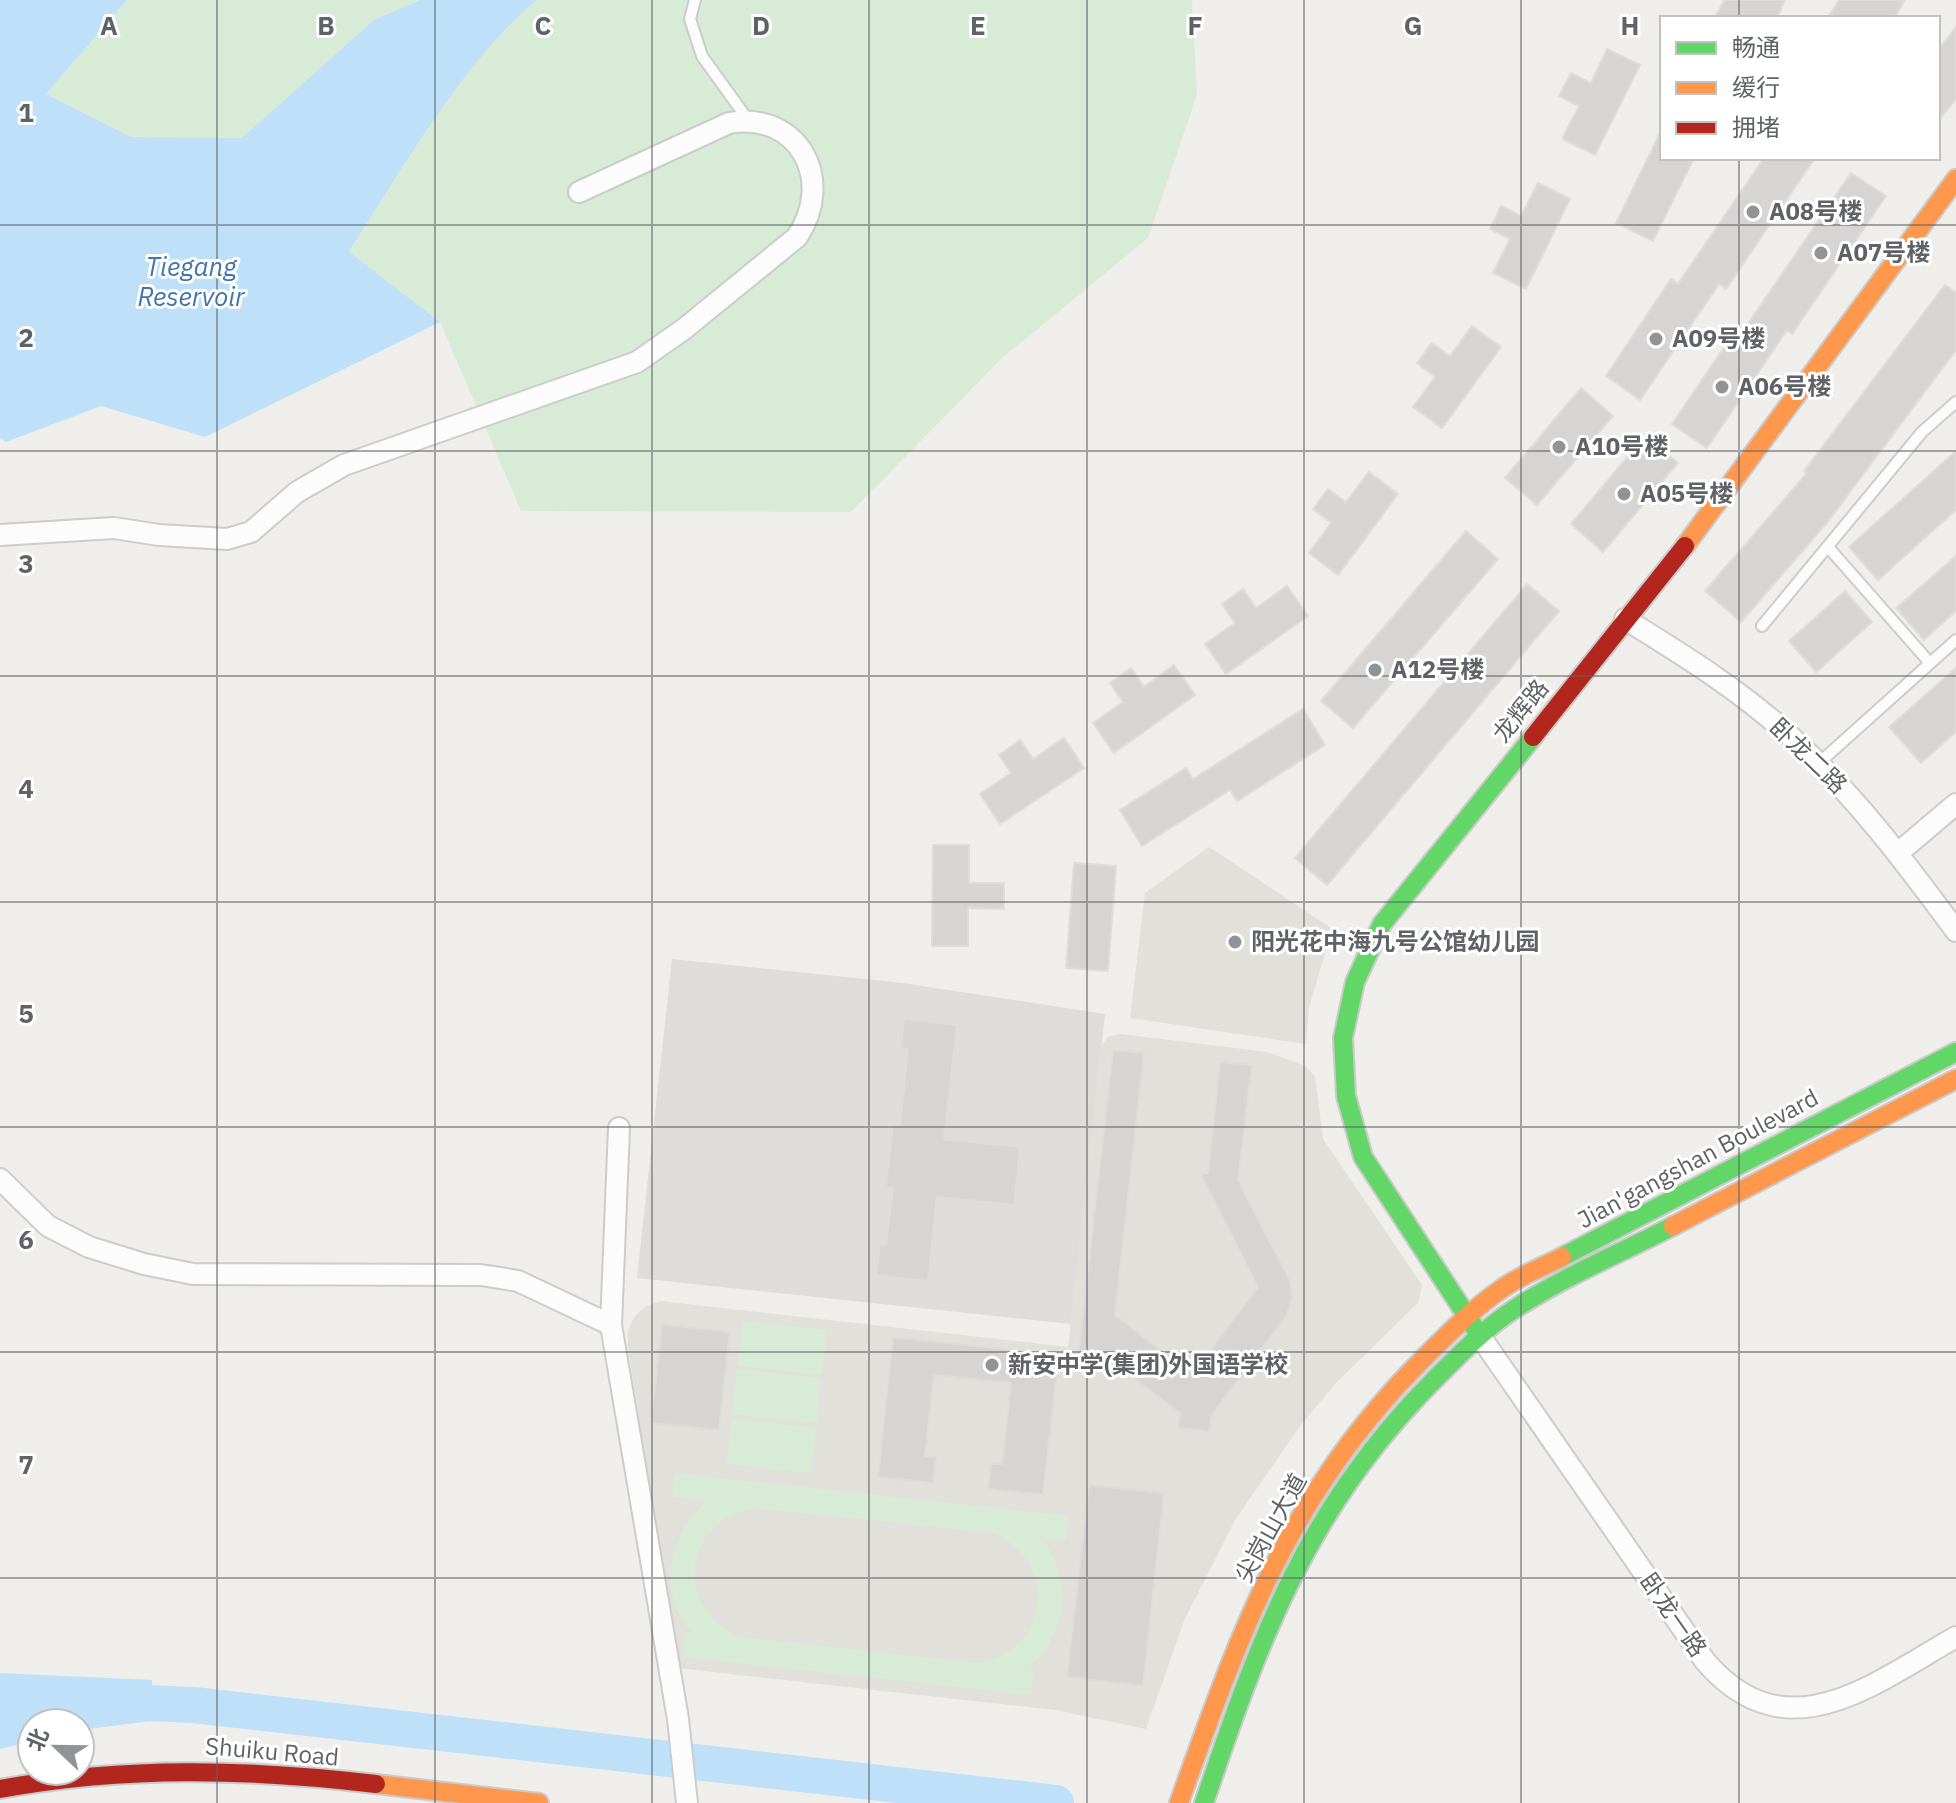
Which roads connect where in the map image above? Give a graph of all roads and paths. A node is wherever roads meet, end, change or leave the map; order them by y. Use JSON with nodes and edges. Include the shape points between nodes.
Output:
{"nodes":[{"id":1,"x":695,"y":0,"type":"edge"},
{"id":2,"x":748,"y":120,"type":"junction"},
{"id":3,"x":1956,"y":179,"type":"edge"},
{"id":4,"x":579,"y":192,"type":"dead end"},
{"id":5,"x":1956,"y":402,"type":"edge"},
{"id":6,"x":0,"y":535,"type":"edge"},
{"id":7,"x":1828,"y":547,"type":"junction"},
{"id":8,"x":1625,"y":619,"type":"junction"},
{"id":9,"x":1762,"y":626,"type":"dead end"},
{"id":10,"x":1956,"y":640,"type":"edge"},
{"id":11,"x":1930,"y":663,"type":"junction"},
{"id":12,"x":1819,"y":763,"type":"junction"},
{"id":13,"x":1956,"y":804,"type":"edge"},
{"id":14,"x":1898,"y":853,"type":"junction"},
{"id":15,"x":1956,"y":931,"type":"edge"},
{"id":16,"x":1956,"y":1052,"type":"edge"},
{"id":17,"x":1956,"y":1079,"type":"edge"},
{"id":18,"x":619,"y":1128,"type":"dead end"},
{"id":19,"x":0,"y":1179,"type":"edge"},
{"id":20,"x":1467,"y":1315,"type":"junction"},
{"id":21,"x":611,"y":1325,"type":"junction"},
{"id":22,"x":1480,"y":1336,"type":"junction"},
{"id":23,"x":1956,"y":1637,"type":"edge"},
{"id":24,"x":0,"y":1789,"type":"edge"},
{"id":25,"x":686,"y":1793,"type":"edge"},
{"id":26,"x":539,"y":1803,"type":"edge"},
{"id":27,"x":1179,"y":1803,"type":"edge"},
{"id":28,"x":1204,"y":1803,"type":"edge"}],
"edges":[{"from":1,"to":2,"type":"lane","via":[[690,19],[702,56]]},
{"from":2,"to":4,"type":"street","via":[[729,123]]},
{"from":2,"to":6,"type":"street","via":[[770,125],[804,154],[813,175],[810,217],[797,237],[637,362],[344,465],[297,492],[251,532],[227,539],[114,528]]},
{"from":3,"to":8,"type":"main road","name":"龙辉路","via":[[1671,565]]},
{"from":5,"to":7,"type":"lane","via":[[1922,432]]},
{"from":7,"to":9,"type":"lane"},
{"from":7,"to":11,"type":"lane"},
{"from":8,"to":12,"type":"street","name":"卧龙二路","via":[[1725,683]]},
{"from":8,"to":20,"type":"main road","name":"龙辉路","via":[[1382,924],[1364,954],[1344,1021],[1343,1090],[1363,1157]]},
{"from":10,"to":11,"type":"lane"},
{"from":11,"to":12,"type":"lane"},
{"from":12,"to":14,"type":"street","name":"卧龙二路"},
{"from":13,"to":14,"type":"street"},
{"from":14,"to":15,"type":"street","name":"卧龙二路"},
{"from":16,"to":20,"type":"main road","name":"Jian'gangshan Boulevard","via":[[1504,1287]]},
{"from":17,"to":22,"type":"main road","name":"Jian'gangshan Boulevard","via":[[1515,1308]]},
{"from":18,"to":21,"type":"street"},
{"from":19,"to":21,"type":"street","via":[[48,1226],[89,1247],[144,1264],[193,1274],[481,1275],[518,1281]]},
{"from":20,"to":22,"type":"main road","name":"龙辉路"},
{"from":20,"to":27,"type":"main road","name":"尖岗山大道","via":[[1349,1445],[1306,1507],[1272,1565]]},
{"from":21,"to":25,"type":"street"},
{"from":22,"to":23,"type":"street","name":"卧龙一路","via":[[1705,1661],[1730,1686],[1779,1707],[1815,1708],[1849,1698]]},
{"from":22,"to":28,"type":"main road","name":"尖岗山大道","via":[[1400,1413],[1324,1516],[1290,1575],[1261,1643]]},
{"from":24,"to":26,"type":"main road","name":"Shuiku Road","via":[[39,1779],[201,1768]]}]}
